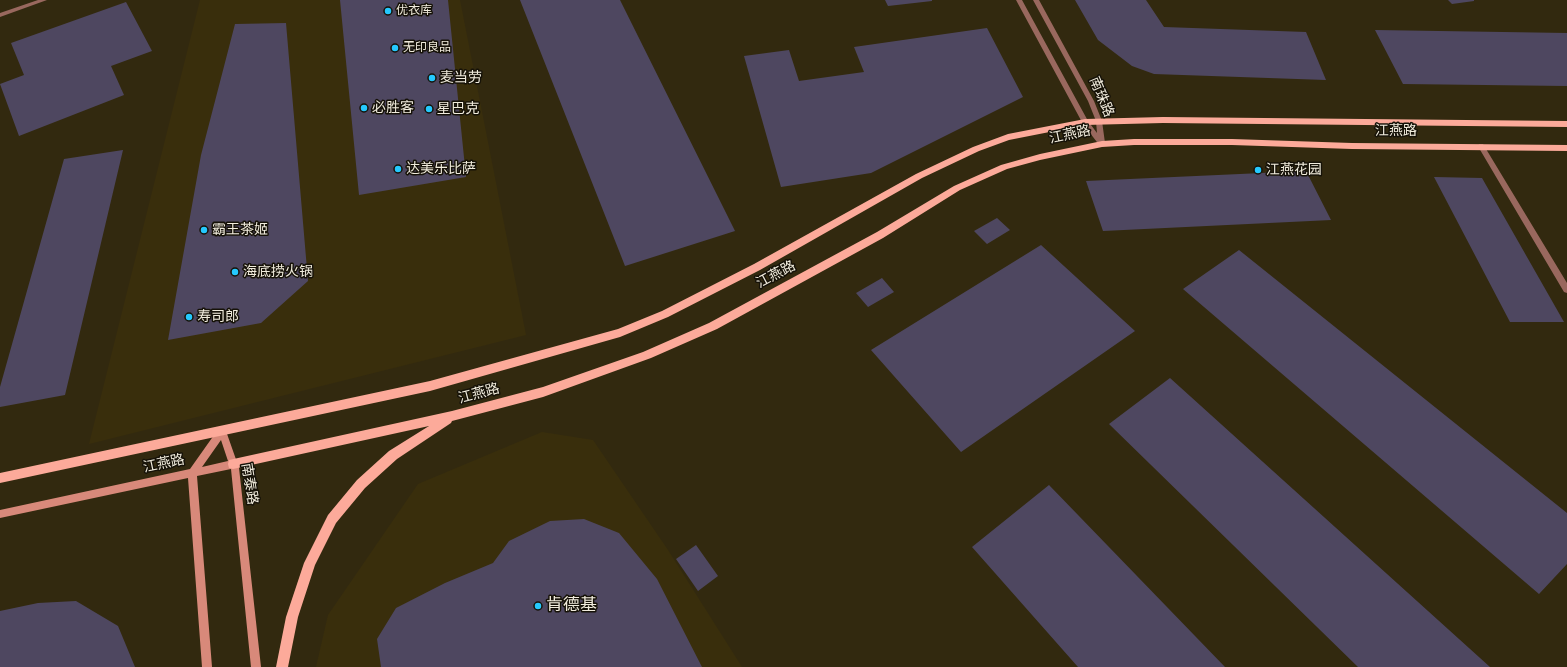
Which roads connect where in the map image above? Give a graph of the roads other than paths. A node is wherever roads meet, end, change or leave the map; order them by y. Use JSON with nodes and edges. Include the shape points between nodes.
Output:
{"nodes":[{"id":1,"x":44,"y":0,"type":"edge"},
{"id":2,"x":1018,"y":0,"type":"edge"},
{"id":3,"x":1036,"y":0,"type":"edge"},
{"id":4,"x":0,"y":16,"type":"edge"},
{"id":5,"x":1099,"y":121,"type":"junction"},
{"id":6,"x":1085,"y":122,"type":"junction"},
{"id":7,"x":1567,"y":124,"type":"edge"},
{"id":8,"x":1102,"y":144,"type":"junction"},
{"id":9,"x":1481,"y":146,"type":"junction"},
{"id":10,"x":1567,"y":148,"type":"edge"},
{"id":11,"x":1567,"y":290,"type":"edge"},
{"id":12,"x":452,"y":416,"type":"junction"},
{"id":13,"x":222,"y":431,"type":"junction"},
{"id":14,"x":233,"y":464,"type":"junction"},
{"id":15,"x":192,"y":474,"type":"junction"},
{"id":16,"x":0,"y":478,"type":"edge"},
{"id":17,"x":0,"y":514,"type":"edge"},
{"id":18,"x":207,"y":667,"type":"edge"},
{"id":19,"x":256,"y":667,"type":"edge"},
{"id":20,"x":282,"y":667,"type":"edge"}],
"edges":[{"from":1,"to":4,"type":"street"},
{"from":2,"to":6,"type":"street","name":"南珠路"},
{"from":3,"to":5,"type":"street","name":"南珠路","via":[[1083,84]]},
{"from":5,"to":6,"type":"main road","name":"江燕路"},
{"from":5,"to":7,"type":"main road","name":"江燕路"},
{"from":5,"to":8,"type":"street","name":"南珠路"},
{"from":6,"to":8,"type":"street","name":"南珠路"},
{"from":6,"to":13,"type":"main road","name":"江燕路","via":[[1008,137],[976,149],[919,176],[757,267],[665,314],[620,333],[430,386]]},
{"from":8,"to":9,"type":"main road","name":"江燕路","via":[[1232,142],[1352,146]]},
{"from":8,"to":12,"type":"main road","name":"江燕路","via":[[1004,167],[957,188],[789,285],[712,326],[647,355],[543,392]]},
{"from":9,"to":10,"type":"main road","name":"江燕路"},
{"from":9,"to":11,"type":"street"},
{"from":12,"to":14,"type":"main road","name":"江燕路"},
{"from":12,"to":20,"type":"main road","via":[[393,455],[361,484],[332,519],[308,570],[292,617]]},
{"from":13,"to":14,"type":"main road","name":"南泰路"},
{"from":13,"to":15,"type":"main road"},
{"from":13,"to":16,"type":"main road","name":"江燕路"},
{"from":14,"to":15,"type":"main road","name":"江燕路"},
{"from":14,"to":19,"type":"main road","name":"南泰路"},
{"from":15,"to":17,"type":"main road","name":"江燕路"},
{"from":15,"to":18,"type":"main road"}]}
